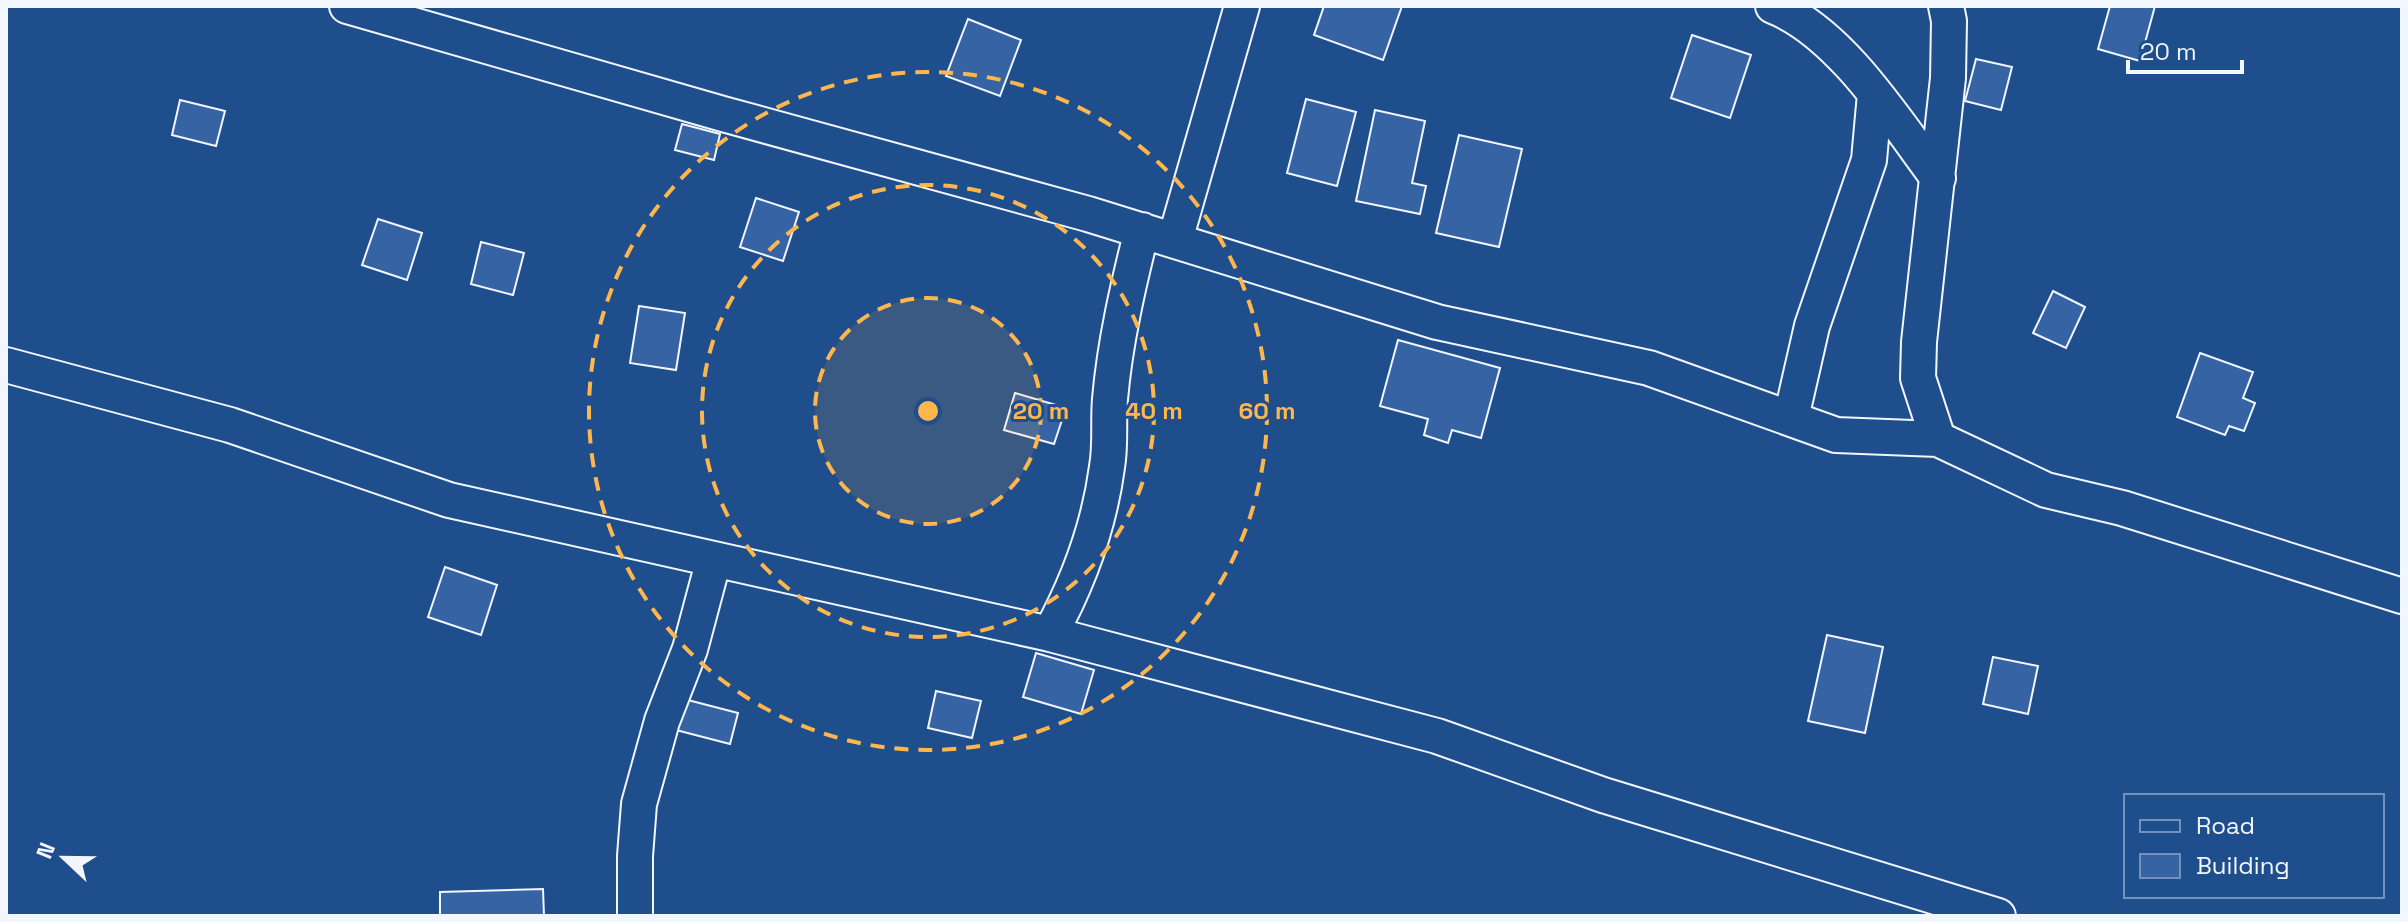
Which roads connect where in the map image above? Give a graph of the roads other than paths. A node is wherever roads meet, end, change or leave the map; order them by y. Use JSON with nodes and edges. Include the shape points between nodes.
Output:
{"nodes":[{"id":1,"x":347,"y":6,"type":"edge"},
{"id":2,"x":1242,"y":6,"type":"edge"},
{"id":3,"x":1773,"y":6,"type":"edge"},
{"id":4,"x":1946,"y":6,"type":"edge"},
{"id":5,"x":1875,"y":94,"type":"junction"},
{"id":6,"x":1938,"y":178,"type":"junction"},
{"id":7,"x":1142,"y":230,"type":"junction"},
{"id":8,"x":1175,"y":240,"type":"junction"},
{"id":9,"x":6,"y":365,"type":"edge"},
{"id":10,"x":1791,"y":418,"type":"junction"},
{"id":11,"x":1938,"y":439,"type":"junction"},
{"id":12,"x":714,"y":559,"type":"junction"},
{"id":13,"x":2402,"y":596,"type":"edge"},
{"id":14,"x":1050,"y":634,"type":"junction"},
{"id":15,"x":635,"y":916,"type":"edge"},
{"id":16,"x":1998,"y":916,"type":"edge"}],
"edges":[{"from":1,"to":7,"type":"street"},
{"from":2,"to":8,"type":"street"},
{"from":3,"to":5,"type":"street","via":[[1822,37]]},
{"from":4,"to":6,"type":"street","via":[[1948,78]]},
{"from":5,"to":6,"type":"street"},
{"from":5,"to":10,"type":"street","via":[[1869,160],[1812,326]]},
{"from":6,"to":11,"type":"street","via":[[1918,378]]},
{"from":7,"to":8,"type":"street"},
{"from":7,"to":14,"type":"street","via":[[1123,306],[1110,399],[1108,465],[1096,525],[1074,591]]},
{"from":8,"to":10,"type":"street","via":[[1437,322],[1649,368]]},
{"from":9,"to":12,"type":"street","via":[[230,425],[449,500]]},
{"from":10,"to":11,"type":"street","via":[[1836,435]]},
{"from":11,"to":13,"type":"street","via":[[2046,490],[2122,508]]},
{"from":12,"to":14,"type":"street"},
{"from":12,"to":15,"type":"street","via":[[639,804]]},
{"from":14,"to":16,"type":"street","via":[[1437,736],[1603,795]]}]}
